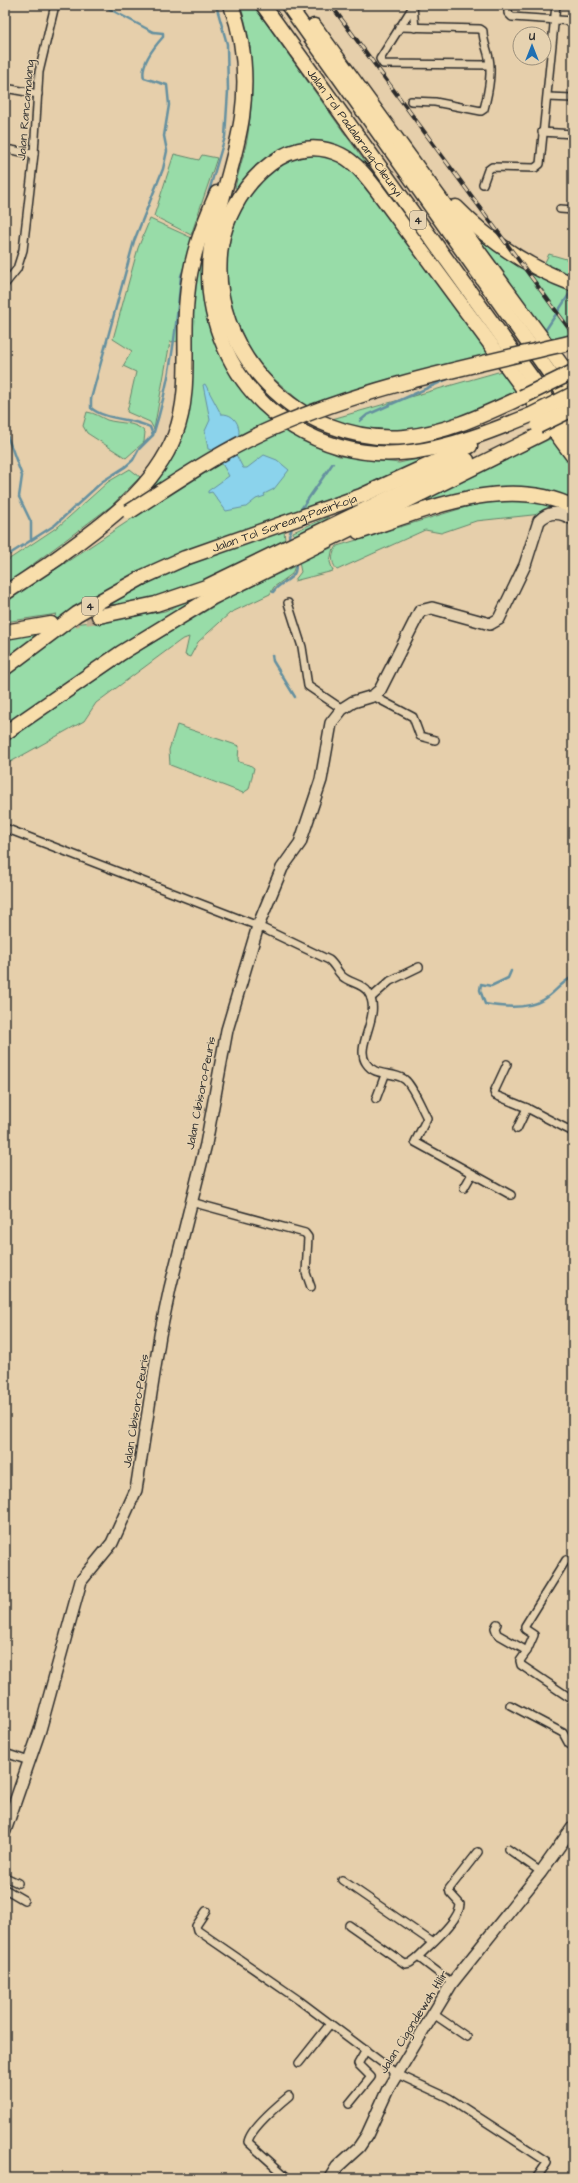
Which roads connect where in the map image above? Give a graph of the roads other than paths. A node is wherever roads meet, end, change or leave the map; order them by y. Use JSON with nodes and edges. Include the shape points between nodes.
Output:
{"nodes":[{"id":1,"x":55,"y":5,"type":"edge"},
{"id":2,"x":231,"y":5,"type":"edge"},
{"id":3,"x":263,"y":5,"type":"edge"},
{"id":4,"x":288,"y":5,"type":"edge"},
{"id":5,"x":297,"y":5,"type":"edge"},
{"id":6,"x":413,"y":5,"type":"edge"},
{"id":7,"x":508,"y":5,"type":"edge"},
{"id":8,"x":556,"y":5,"type":"edge"},
{"id":9,"x":555,"y":20,"type":"junction"},
{"id":10,"x":573,"y":21,"type":"edge"},
{"id":11,"x":399,"y":27,"type":"junction"},
{"id":12,"x":415,"y":28,"type":"junction"},
{"id":13,"x":489,"y":65,"type":"junction"},
{"id":14,"x":5,"y":88,"type":"edge"},
{"id":15,"x":38,"y":94,"type":"junction"},
{"id":16,"x":548,"y":96,"type":"junction"},
{"id":17,"x":573,"y":98,"type":"edge"},
{"id":18,"x":411,"y":101,"type":"dead end"},
{"id":19,"x":542,"y":132,"type":"junction"},
{"id":20,"x":573,"y":134,"type":"edge"},
{"id":21,"x":238,"y":137,"type":"junction"},
{"id":22,"x":402,"y":144,"type":"junction"},
{"id":23,"x":5,"y":149,"type":"edge"},
{"id":24,"x":34,"y":154,"type":"junction"},
{"id":25,"x":483,"y":184,"type":"dead end"},
{"id":26,"x":560,"y":209,"type":"dead end"},
{"id":27,"x":573,"y":210,"type":"edge"},
{"id":28,"x":5,"y":284,"type":"edge"},
{"id":29,"x":573,"y":284,"type":"edge"},
{"id":30,"x":573,"y":342,"type":"edge"},
{"id":31,"x":573,"y":372,"type":"edge"},
{"id":32,"x":573,"y":381,"type":"edge"},
{"id":33,"x":573,"y":394,"type":"edge"},
{"id":34,"x":573,"y":406,"type":"edge"},
{"id":35,"x":573,"y":409,"type":"edge"},
{"id":36,"x":573,"y":419,"type":"edge"},
{"id":37,"x":536,"y":422,"type":"junction"},
{"id":38,"x":573,"y":435,"type":"edge"},
{"id":39,"x":573,"y":456,"type":"edge"},
{"id":40,"x":573,"y":507,"type":"edge"},
{"id":41,"x":124,"y":510,"type":"junction"},
{"id":42,"x":573,"y":519,"type":"edge"},
{"id":43,"x":320,"y":540,"type":"junction"},
{"id":44,"x":208,"y":592,"type":"junction"},
{"id":45,"x":5,"y":593,"type":"edge"},
{"id":46,"x":288,"y":603,"type":"dead end"},
{"id":47,"x":99,"y":616,"type":"tunnel mouth"},
{"id":48,"x":51,"y":624,"type":"tunnel mouth"},
{"id":49,"x":5,"y":632,"type":"edge"},
{"id":50,"x":5,"y":668,"type":"edge"},
{"id":51,"x":372,"y":696,"type":"junction"},
{"id":52,"x":342,"y":709,"type":"junction"},
{"id":53,"x":5,"y":733,"type":"edge"},
{"id":54,"x":435,"y":740,"type":"dead end"},
{"id":55,"x":5,"y":828,"type":"edge"},
{"id":56,"x":258,"y":926,"type":"junction"},
{"id":57,"x":420,"y":967,"type":"dead end"},
{"id":58,"x":371,"y":998,"type":"junction"},
{"id":59,"x":507,"y":1064,"type":"dead end"},
{"id":60,"x":385,"y":1075,"type":"junction"},
{"id":61,"x":376,"y":1099,"type":"dead end"},
{"id":62,"x":527,"y":1108,"type":"junction"},
{"id":63,"x":517,"y":1129,"type":"dead end"},
{"id":64,"x":573,"y":1132,"type":"edge"},
{"id":65,"x":472,"y":1174,"type":"junction"},
{"id":66,"x":464,"y":1188,"type":"dead end"},
{"id":67,"x":511,"y":1195,"type":"dead end"},
{"id":68,"x":191,"y":1202,"type":"junction"},
{"id":69,"x":311,"y":1287,"type":"dead end"},
{"id":70,"x":566,"y":1560,"type":"dead end"},
{"id":71,"x":497,"y":1624,"type":"dead end"},
{"id":72,"x":527,"y":1651,"type":"junction"},
{"id":73,"x":573,"y":1700,"type":"edge"},
{"id":74,"x":510,"y":1705,"type":"dead end"},
{"id":75,"x":573,"y":1746,"type":"edge"},
{"id":76,"x":5,"y":1753,"type":"edge"},
{"id":77,"x":29,"y":1761,"type":"junction"},
{"id":78,"x":8,"y":1811,"type":"edge"},
{"id":79,"x":573,"y":1826,"type":"edge"},
{"id":80,"x":5,"y":1832,"type":"edge"},
{"id":81,"x":508,"y":1849,"type":"dead end"},
{"id":82,"x":478,"y":1852,"type":"dead end"},
{"id":83,"x":541,"y":1872,"type":"junction"},
{"id":84,"x":5,"y":1877,"type":"edge"},
{"id":85,"x":342,"y":1880,"type":"dead end"},
{"id":86,"x":18,"y":1883,"type":"dead end"},
{"id":87,"x":5,"y":1889,"type":"edge"},
{"id":88,"x":24,"y":1900,"type":"dead end"},
{"id":89,"x":206,"y":1911,"type":"dead end"},
{"id":90,"x":349,"y":1926,"type":"dead end"},
{"id":91,"x":432,"y":1942,"type":"junction"},
{"id":92,"x":418,"y":1957,"type":"junction"},
{"id":93,"x":452,"y":1983,"type":"junction"},
{"id":94,"x":432,"y":2014,"type":"junction"},
{"id":95,"x":330,"y":2024,"type":"junction"},
{"id":96,"x":467,"y":2038,"type":"dead end"},
{"id":97,"x":366,"y":2050,"type":"junction"},
{"id":98,"x":298,"y":2063,"type":"dead end"},
{"id":99,"x":397,"y":2074,"type":"junction"},
{"id":100,"x":289,"y":2096,"type":"dead end"},
{"id":101,"x":349,"y":2104,"type":"dead end"},
{"id":102,"x":537,"y":2177,"type":"dead end"},
{"id":103,"x":288,"y":2178,"type":"edge"},
{"id":104,"x":330,"y":2178,"type":"edge"}],
"edges":[{"from":1,"to":15,"type":"street","name":"Jalan Rancamalang","via":[[42,54]]},
{"from":2,"to":21,"type":"highway","via":[[244,65],[244,100]]},
{"from":3,"to":38,"type":"highway","name":"Jalan Tol Padalarang–Cileunyi","number":"4"},
{"from":4,"to":34,"type":"highway","name":"Jalan Tol Padalarang–Cileunyi","number":"4"},
{"from":5,"to":22,"type":"highway"},
{"from":6,"to":11,"type":"street"},
{"from":6,"to":12,"type":"street"},
{"from":7,"to":9,"type":"street","via":[[508,13],[512,17]]},
{"from":8,"to":9,"type":"street"},
{"from":9,"to":10,"type":"street"},
{"from":9,"to":16,"type":"street"},
{"from":11,"to":12,"type":"street"},
{"from":11,"to":13,"type":"street","via":[[380,59],[383,64]]},
{"from":12,"to":13,"type":"street","via":[[480,29],[483,31]]},
{"from":13,"to":18,"type":"street","via":[[487,96],[484,109],[481,111],[435,102]]},
{"from":14,"to":15,"type":"street"},
{"from":15,"to":24,"type":"street","name":"Jalan Rancamalang"},
{"from":16,"to":17,"type":"street"},
{"from":16,"to":19,"type":"street"},
{"from":19,"to":20,"type":"street"},
{"from":19,"to":25,"type":"street","via":[[538,167],[492,167],[488,170]]},
{"from":21,"to":37,"type":"highway","via":[[212,241],[210,294],[217,329],[228,355],[247,387],[264,405],[288,424],[315,438],[346,449],[387,454],[441,448],[483,434]]},
{"from":21,"to":41,"type":"highway","via":[[192,260],[187,291],[185,389],[178,425],[169,448]]},
{"from":22,"to":29,"type":"highway","via":[[453,204],[486,235],[533,267]]},
{"from":22,"to":32,"type":"highway"},
{"from":23,"to":24,"type":"street"},
{"from":24,"to":28,"type":"street","name":"Jalan Rancamalang","via":[[21,260]]},
{"from":26,"to":27,"type":"street"},
{"from":30,"to":41,"type":"highway","bridge":true,"via":[[383,389],[310,412],[271,428]]},
{"from":31,"to":39,"type":"highway","bridge":true,"via":[[522,397],[448,428],[416,435],[361,435],[333,427],[308,415],[285,400],[266,383],[235,339],[222,298],[220,274],[222,237],[233,206],[258,174],[272,162],[296,151],[324,150],[347,159],[376,189]]},
{"from":33,"to":37,"type":"highway","name":"Jalan Tol Soreang–Pasirkoja","number":"4","bridge":true,"via":[[550,406]]},
{"from":35,"to":37,"type":"highway","bridge":true},
{"from":36,"to":37,"type":"highway"},
{"from":37,"to":43,"type":"highway"},
{"from":37,"to":50,"type":"highway","name":"Jalan Tol Soreang–Pasirkoja","number":"4","via":[[330,508],[185,558],[143,577],[100,599],[51,632]]},
{"from":40,"to":43,"type":"highway","via":[[537,494],[492,494]]},
{"from":41,"to":45,"type":"highway"},
{"from":42,"to":51,"type":"street","name":"Jalan Cibisoro-Peuris","via":[[559,513],[551,513],[544,515],[539,521],[525,565],[495,623],[490,624],[432,608],[420,611],[385,682]]},
{"from":43,"to":44,"type":"highway"},
{"from":43,"to":44,"type":"highway","via":[[278,564]]},
{"from":44,"to":47,"type":"highway"},
{"from":44,"to":53,"type":"highway"},
{"from":46,"to":52,"type":"street","via":[[302,647],[308,686]]},
{"from":48,"to":49,"type":"highway"},
{"from":51,"to":52,"type":"street","name":"Jalan Cibisoro-Peuris"},
{"from":51,"to":54,"type":"street","via":[[413,717],[420,736]]},
{"from":52,"to":56,"type":"street","name":"Jalan Cibisoro-Peuris","via":[[331,723],[321,780],[300,843],[282,868]]},
{"from":55,"to":56,"type":"street"},
{"from":56,"to":58,"type":"street","via":[[313,950],[329,960],[342,976],[361,986]]},
{"from":56,"to":68,"type":"street","name":"Jalan Cibisoro-Peuris","via":[[227,1030],[206,1144]]},
{"from":57,"to":58,"type":"street","via":[[390,981]]},
{"from":58,"to":60,"type":"street","via":[[372,1020],[363,1055],[365,1062],[373,1070]]},
{"from":59,"to":62,"type":"street","via":[[494,1094]]},
{"from":60,"to":61,"type":"street"},
{"from":60,"to":65,"type":"street","via":[[397,1076],[407,1081],[427,1118],[415,1142]]},
{"from":62,"to":63,"type":"street"},
{"from":62,"to":64,"type":"street"},
{"from":65,"to":66,"type":"street"},
{"from":65,"to":67,"type":"street"},
{"from":68,"to":69,"type":"street","via":[[305,1233],[308,1237],[306,1273]]},
{"from":68,"to":77,"type":"street","name":"Jalan Cibisoro-Peuris","via":[[160,1335],[136,1490],[112,1543],[81,1581]]},
{"from":70,"to":72,"type":"street","via":[[525,1626],[525,1629],[534,1635]]},
{"from":71,"to":72,"type":"street","via":[[497,1634]]},
{"from":72,"to":73,"type":"street","via":[[520,1661],[521,1665]]},
{"from":74,"to":75,"type":"street","via":[[563,1733]]},
{"from":76,"to":77,"type":"street"},
{"from":77,"to":78,"type":"street","name":"Jalan Cibisoro-Peuris"},
{"from":78,"to":80,"type":"street","name":"Jalan Cibisoro-Peuris"},
{"from":79,"to":83,"type":"street","name":"Jalan Cigondewah Hilir"},
{"from":81,"to":83,"type":"street"},
{"from":82,"to":91,"type":"street","via":[[449,1889],[459,1901],[460,1908],[453,1921]]},
{"from":83,"to":93,"type":"street","name":"Jalan Cigondewah Hilir"},
{"from":84,"to":86,"type":"street"},
{"from":85,"to":91,"type":"street"},
{"from":87,"to":88,"type":"street"},
{"from":89,"to":95,"type":"street","via":[[196,1926],[197,1930]]},
{"from":90,"to":92,"type":"street","via":[[405,1964]]},
{"from":91,"to":92,"type":"street"},
{"from":92,"to":93,"type":"street"},
{"from":93,"to":94,"type":"street","name":"Jalan Cigondewah Hilir"},
{"from":94,"to":96,"type":"street"},
{"from":94,"to":99,"type":"street","name":"Jalan Cigondewah Hilir"},
{"from":95,"to":97,"type":"street"},
{"from":95,"to":98,"type":"street"},
{"from":97,"to":99,"type":"street"},
{"from":97,"to":101,"type":"street","via":[[358,2064],[371,2077]]},
{"from":99,"to":102,"type":"street","via":[[449,2098],[546,2161]]},
{"from":99,"to":104,"type":"street","name":"Jalan Cigondewah Hilir","via":[[367,2135]]},
{"from":100,"to":103,"type":"street","via":[[262,2122],[248,2142]]}]}
